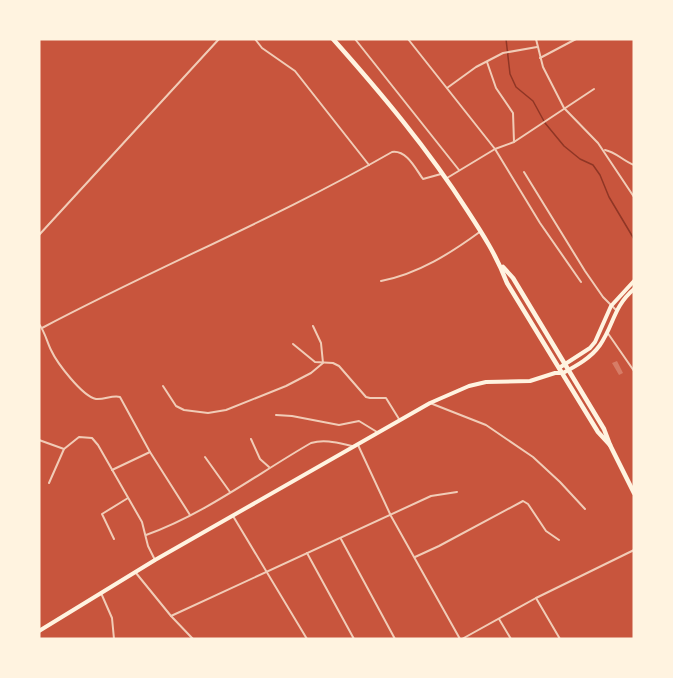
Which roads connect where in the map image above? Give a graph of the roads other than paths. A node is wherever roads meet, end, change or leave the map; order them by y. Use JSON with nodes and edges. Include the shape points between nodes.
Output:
{"nodes":[{"id":1,"x":219,"y":39,"type":"edge"},
{"id":2,"x":255,"y":39,"type":"edge"},
{"id":3,"x":333,"y":39,"type":"edge"},
{"id":4,"x":355,"y":39,"type":"edge"},
{"id":5,"x":408,"y":39,"type":"edge"},
{"id":6,"x":536,"y":39,"type":"edge"},
{"id":7,"x":576,"y":39,"type":"edge"},
{"id":8,"x":537,"y":47,"type":"junction"},
{"id":9,"x":540,"y":58,"type":"junction"},
{"id":10,"x":486,"y":62,"type":"junction"},
{"id":11,"x":447,"y":88,"type":"junction"},
{"id":12,"x":594,"y":89,"type":"dead end"},
{"id":13,"x":564,"y":108,"type":"junction"},
{"id":14,"x":514,"y":142,"type":"junction"},
{"id":15,"x":495,"y":149,"type":"junction"},
{"id":16,"x":603,"y":150,"type":"junction"},
{"id":17,"x":369,"y":165,"type":"junction"},
{"id":18,"x":634,"y":165,"type":"edge"},
{"id":19,"x":459,"y":170,"type":"junction"},
{"id":20,"x":524,"y":172,"type":"dead end"},
{"id":21,"x":445,"y":176,"type":"junction"},
{"id":22,"x":634,"y":197,"type":"edge"},
{"id":23,"x":481,"y":231,"type":"junction"},
{"id":24,"x":39,"y":235,"type":"edge"},
{"id":25,"x":500,"y":264,"type":"junction"},
{"id":26,"x":381,"y":281,"type":"dead end"},
{"id":27,"x":634,"y":281,"type":"edge"},
{"id":28,"x":581,"y":282,"type":"dead end"},
{"id":29,"x":634,"y":289,"type":"edge"},
{"id":30,"x":611,"y":306,"type":"junction"},
{"id":31,"x":616,"y":310,"type":"junction"},
{"id":32,"x":40,"y":326,"type":"edge"},
{"id":33,"x":313,"y":326,"type":"dead end"},
{"id":34,"x":607,"y":332,"type":"junction"},
{"id":35,"x":293,"y":344,"type":"dead end"},
{"id":36,"x":323,"y":363,"type":"junction"},
{"id":37,"x":565,"y":364,"type":"junction"},
{"id":38,"x":559,"y":368,"type":"junction"},
{"id":39,"x":568,"y":370,"type":"junction"},
{"id":40,"x":634,"y":371,"type":"edge"},
{"id":41,"x":555,"y":373,"type":"junction"},
{"id":42,"x":563,"y":374,"type":"junction"},
{"id":43,"x":163,"y":386,"type":"dead end"},
{"id":44,"x":430,"y":403,"type":"junction"},
{"id":45,"x":276,"y":415,"type":"dead end"},
{"id":46,"x":399,"y":419,"type":"junction"},
{"id":47,"x":377,"y":432,"type":"junction"},
{"id":48,"x":251,"y":439,"type":"dead end"},
{"id":49,"x":39,"y":440,"type":"edge"},
{"id":50,"x":355,"y":445,"type":"junction"},
{"id":51,"x":610,"y":446,"type":"junction"},
{"id":52,"x":64,"y":449,"type":"junction"},
{"id":53,"x":150,"y":452,"type":"junction"},
{"id":54,"x":205,"y":457,"type":"dead end"},
{"id":55,"x":269,"y":467,"type":"junction"},
{"id":56,"x":112,"y":470,"type":"junction"},
{"id":57,"x":49,"y":483,"type":"dead end"},
{"id":58,"x":230,"y":492,"type":"junction"},
{"id":59,"x":458,"y":492,"type":"dead end"},
{"id":60,"x":634,"y":493,"type":"edge"},
{"id":61,"x":128,"y":498,"type":"junction"},
{"id":62,"x":585,"y":509,"type":"dead end"},
{"id":63,"x":190,"y":516,"type":"junction"},
{"id":64,"x":232,"y":516,"type":"junction"},
{"id":65,"x":392,"y":516,"type":"junction"},
{"id":66,"x":146,"y":535,"type":"junction"},
{"id":67,"x":114,"y":538,"type":"dead end"},
{"id":68,"x":341,"y":538,"type":"junction"},
{"id":69,"x":559,"y":540,"type":"dead end"},
{"id":70,"x":634,"y":550,"type":"edge"},
{"id":71,"x":307,"y":553,"type":"junction"},
{"id":72,"x":414,"y":557,"type":"junction"},
{"id":73,"x":155,"y":560,"type":"junction"},
{"id":74,"x":136,"y":572,"type":"junction"},
{"id":75,"x":266,"y":573,"type":"junction"},
{"id":76,"x":101,"y":593,"type":"junction"},
{"id":77,"x":536,"y":598,"type":"junction"},
{"id":78,"x":171,"y":616,"type":"junction"},
{"id":79,"x":499,"y":619,"type":"junction"},
{"id":80,"x":39,"y":631,"type":"edge"},
{"id":81,"x":114,"y":639,"type":"edge"},
{"id":82,"x":193,"y":639,"type":"edge"},
{"id":83,"x":307,"y":639,"type":"edge"},
{"id":84,"x":354,"y":639,"type":"edge"},
{"id":85,"x":395,"y":639,"type":"edge"},
{"id":86,"x":461,"y":639,"type":"edge"},
{"id":87,"x":511,"y":639,"type":"edge"},
{"id":88,"x":560,"y":639,"type":"edge"}],
"edges":[{"from":1,"to":24,"type":"street"},
{"from":2,"to":17,"type":"street","via":[[295,71]]},
{"from":3,"to":21,"type":"highway"},
{"from":4,"to":19,"type":"street"},
{"from":5,"to":11,"type":"street"},
{"from":6,"to":8,"type":"street"},
{"from":7,"to":9,"type":"street"},
{"from":8,"to":9,"type":"street"},
{"from":8,"to":10,"type":"street","via":[[507,52]]},
{"from":9,"to":13,"type":"street"},
{"from":10,"to":11,"type":"street"},
{"from":10,"to":14,"type":"street","via":[[496,88],[513,113]]},
{"from":11,"to":15,"type":"street"},
{"from":12,"to":13,"type":"street"},
{"from":13,"to":14,"type":"street"},
{"from":13,"to":16,"type":"street"},
{"from":14,"to":15,"type":"street"},
{"from":15,"to":19,"type":"street"},
{"from":15,"to":28,"type":"street"},
{"from":16,"to":18,"type":"street"},
{"from":16,"to":22,"type":"street"},
{"from":17,"to":21,"type":"street","via":[[396,151],[406,156],[423,179]]},
{"from":17,"to":32,"type":"street"},
{"from":19,"to":21,"type":"street"},
{"from":20,"to":30,"type":"street","via":[[585,272]]},
{"from":21,"to":23,"type":"highway"},
{"from":23,"to":25,"type":"highway"},
{"from":23,"to":26,"type":"street","via":[[435,261],[398,278]]},
{"from":25,"to":37,"type":"highway","via":[[513,278]]},
{"from":25,"to":38,"type":"highway","via":[[507,283]]},
{"from":27,"to":30,"type":"main road"},
{"from":29,"to":31,"type":"main road"},
{"from":30,"to":31,"type":"street"},
{"from":30,"to":37,"type":"main road","via":[[595,342]]},
{"from":31,"to":34,"type":"main road"},
{"from":32,"to":53,"type":"street","via":[[57,360],[78,386],[97,399],[120,397]]},
{"from":33,"to":36,"type":"street","via":[[321,343]]},
{"from":34,"to":39,"type":"main road","via":[[594,352]]},
{"from":34,"to":40,"type":"street"},
{"from":35,"to":36,"type":"street","via":[[315,362]]},
{"from":36,"to":43,"type":"street","via":[[286,386],[226,410],[208,413],[176,406]]},
{"from":36,"to":46,"type":"street","via":[[339,366],[366,397],[386,398]]},
{"from":37,"to":38,"type":"main road"},
{"from":37,"to":39,"type":"highway"},
{"from":38,"to":41,"type":"main road"},
{"from":38,"to":42,"type":"highway"},
{"from":39,"to":42,"type":"main road"},
{"from":39,"to":51,"type":"highway"},
{"from":41,"to":42,"type":"main road"},
{"from":41,"to":44,"type":"main road","via":[[530,381],[486,382]]},
{"from":42,"to":51,"type":"highway"},
{"from":44,"to":46,"type":"main road"},
{"from":44,"to":62,"type":"street","via":[[486,425],[533,457]]},
{"from":45,"to":47,"type":"street","via":[[339,425],[359,421]]},
{"from":46,"to":47,"type":"main road"},
{"from":47,"to":50,"type":"main road"},
{"from":48,"to":55,"type":"street","via":[[260,459]]},
{"from":49,"to":52,"type":"street"},
{"from":50,"to":55,"type":"street","via":[[320,440]]},
{"from":50,"to":64,"type":"main road"},
{"from":50,"to":65,"type":"street"},
{"from":51,"to":60,"type":"highway"},
{"from":52,"to":56,"type":"street","via":[[79,437],[92,438]]},
{"from":52,"to":57,"type":"street"},
{"from":53,"to":56,"type":"street"},
{"from":53,"to":63,"type":"street"},
{"from":54,"to":58,"type":"street"},
{"from":55,"to":58,"type":"street"},
{"from":56,"to":61,"type":"street"},
{"from":58,"to":63,"type":"street"},
{"from":59,"to":65,"type":"street","via":[[431,496]]},
{"from":61,"to":66,"type":"street"},
{"from":61,"to":67,"type":"street","via":[[102,514]]},
{"from":63,"to":66,"type":"street"},
{"from":64,"to":73,"type":"main road"},
{"from":64,"to":75,"type":"street"},
{"from":65,"to":68,"type":"street"},
{"from":65,"to":72,"type":"street"},
{"from":66,"to":73,"type":"street"},
{"from":68,"to":71,"type":"street"},
{"from":68,"to":85,"type":"street"},
{"from":69,"to":72,"type":"street","via":[[546,531],[523,501]]},
{"from":70,"to":77,"type":"street"},
{"from":71,"to":75,"type":"street"},
{"from":71,"to":84,"type":"street"},
{"from":72,"to":86,"type":"street"},
{"from":73,"to":74,"type":"main road"},
{"from":74,"to":76,"type":"main road"},
{"from":74,"to":78,"type":"street"},
{"from":75,"to":78,"type":"street"},
{"from":75,"to":83,"type":"street"},
{"from":76,"to":80,"type":"main road"},
{"from":76,"to":81,"type":"street","via":[[112,618]]},
{"from":77,"to":79,"type":"street"},
{"from":77,"to":88,"type":"street"},
{"from":78,"to":82,"type":"street"},
{"from":79,"to":86,"type":"street"},
{"from":79,"to":87,"type":"street"}]}
